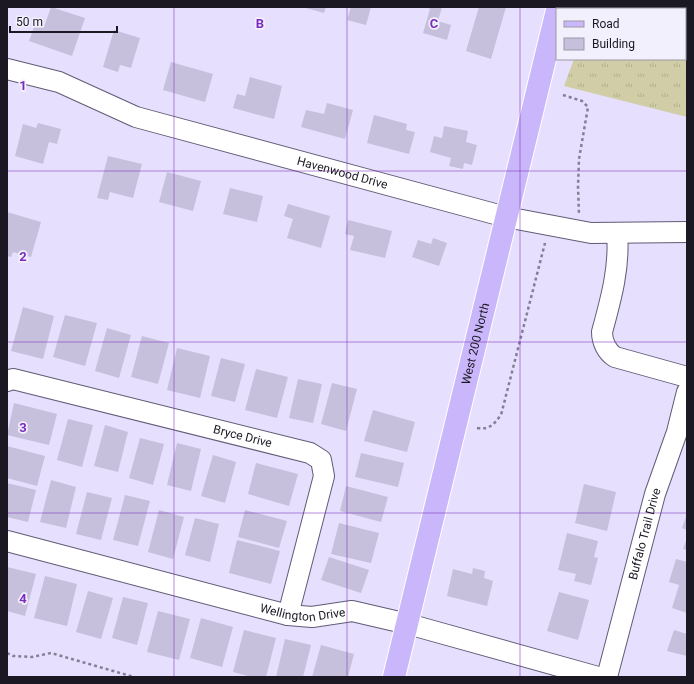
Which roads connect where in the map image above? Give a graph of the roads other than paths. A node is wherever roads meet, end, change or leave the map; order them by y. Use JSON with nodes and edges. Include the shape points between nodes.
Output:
{"nodes":[{"id":1,"x":556,"y":13,"type":"edge"},
{"id":2,"x":7,"y":69,"type":"edge"},
{"id":3,"x":506,"y":217,"type":"junction"},
{"id":4,"x":687,"y":232,"type":"edge"},
{"id":5,"x":617,"y":233,"type":"junction"},
{"id":6,"x":687,"y":377,"type":"edge"},
{"id":7,"x":7,"y":381,"type":"edge"},
{"id":8,"x":687,"y":392,"type":"edge"},
{"id":9,"x":7,"y":541,"type":"edge"},
{"id":10,"x":288,"y":615,"type":"junction"},
{"id":11,"x":408,"y":624,"type":"junction"},
{"id":12,"x":394,"y":677,"type":"edge"},
{"id":13,"x":598,"y":677,"type":"edge"},
{"id":14,"x":607,"y":677,"type":"edge"}],
"edges":[{"from":1,"to":3,"type":"main road","name":"West 200 North"},
{"from":2,"to":3,"type":"street","name":"Havenwood Drive","via":[[59,82],[136,117]]},
{"from":3,"to":5,"type":"street","name":"Havenwood Drive","via":[[591,233]]},
{"from":3,"to":11,"type":"main road","name":"West 200 North"},
{"from":4,"to":5,"type":"street","name":"Havenwood Drive"},
{"from":5,"to":6,"type":"street","via":[[617,270],[602,338],[611,355],[615,357]]},
{"from":7,"to":10,"type":"street","name":"Bryce Drive","via":[[13,379],[310,453],[321,460],[324,476]]},
{"from":8,"to":14,"type":"street","name":"Buffalo Trail Drive","via":[[677,432],[655,494]]},
{"from":9,"to":10,"type":"street","name":"Wellington Drive"},
{"from":10,"to":11,"type":"street","name":"Wellington Drive","via":[[312,617],[352,611]]},
{"from":11,"to":12,"type":"main road","name":"West 200 North"},
{"from":11,"to":13,"type":"street","name":"Wellington Drive"}]}
